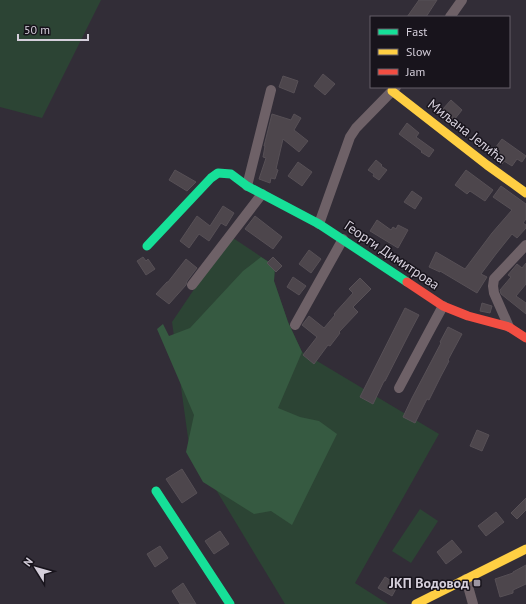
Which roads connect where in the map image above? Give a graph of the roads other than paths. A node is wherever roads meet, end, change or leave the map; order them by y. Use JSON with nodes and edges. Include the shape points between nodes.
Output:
{"nodes":[{"id":1,"x":462,"y":0,"type":"edge"},
{"id":2,"x":451,"y":16,"type":"edge"},
{"id":3,"x":394,"y":89,"type":"edge"},
{"id":4,"x":272,"y":90,"type":"dead end"},
{"id":5,"x":247,"y":186,"type":"junction"},
{"id":6,"x":526,"y":193,"type":"edge"},
{"id":7,"x":262,"y":194,"type":"junction"},
{"id":8,"x":320,"y":224,"type":"junction"},
{"id":9,"x":343,"y":239,"type":"junction"},
{"id":10,"x":526,"y":245,"type":"edge"},
{"id":11,"x":147,"y":246,"type":"dead end"},
{"id":12,"x":192,"y":285,"type":"dead end"},
{"id":13,"x":443,"y":306,"type":"junction"},
{"id":14,"x":295,"y":325,"type":"dead end"},
{"id":15,"x":509,"y":327,"type":"junction"},
{"id":16,"x":526,"y":338,"type":"edge"},
{"id":17,"x":399,"y":388,"type":"dead end"},
{"id":18,"x":156,"y":491,"type":"dead end"},
{"id":19,"x":526,"y":549,"type":"edge"},
{"id":20,"x":466,"y":579,"type":"junction"},
{"id":21,"x":230,"y":604,"type":"edge"},
{"id":22,"x":416,"y":604,"type":"edge"},
{"id":23,"x":473,"y":604,"type":"edge"}],
"edges":[{"from":1,"to":2,"type":"street"},
{"from":3,"to":6,"type":"street","name":"Миљана Јелића","via":[[487,165]]},
{"from":3,"to":8,"type":"street","via":[[350,137]]},
{"from":4,"to":5,"type":"street"},
{"from":5,"to":7,"type":"street","name":"Георги Димитрова"},
{"from":5,"to":11,"type":"street","name":"Георги Димитрова","via":[[231,174],[218,174],[211,178]]},
{"from":7,"to":8,"type":"street","name":"Георги Димитрова"},
{"from":7,"to":12,"type":"street"},
{"from":8,"to":9,"type":"street","name":"Георги Димитрова"},
{"from":9,"to":13,"type":"street","name":"Георги Димитрова"},
{"from":9,"to":14,"type":"street"},
{"from":10,"to":15,"type":"street","via":[[494,279],[494,293]]},
{"from":13,"to":15,"type":"street","name":"Георги Димитрова"},
{"from":13,"to":17,"type":"street"},
{"from":15,"to":16,"type":"street","name":"Георги Димитрова"},
{"from":18,"to":21,"type":"street"},
{"from":19,"to":20,"type":"street"},
{"from":20,"to":22,"type":"street"},
{"from":20,"to":23,"type":"street"}]}
